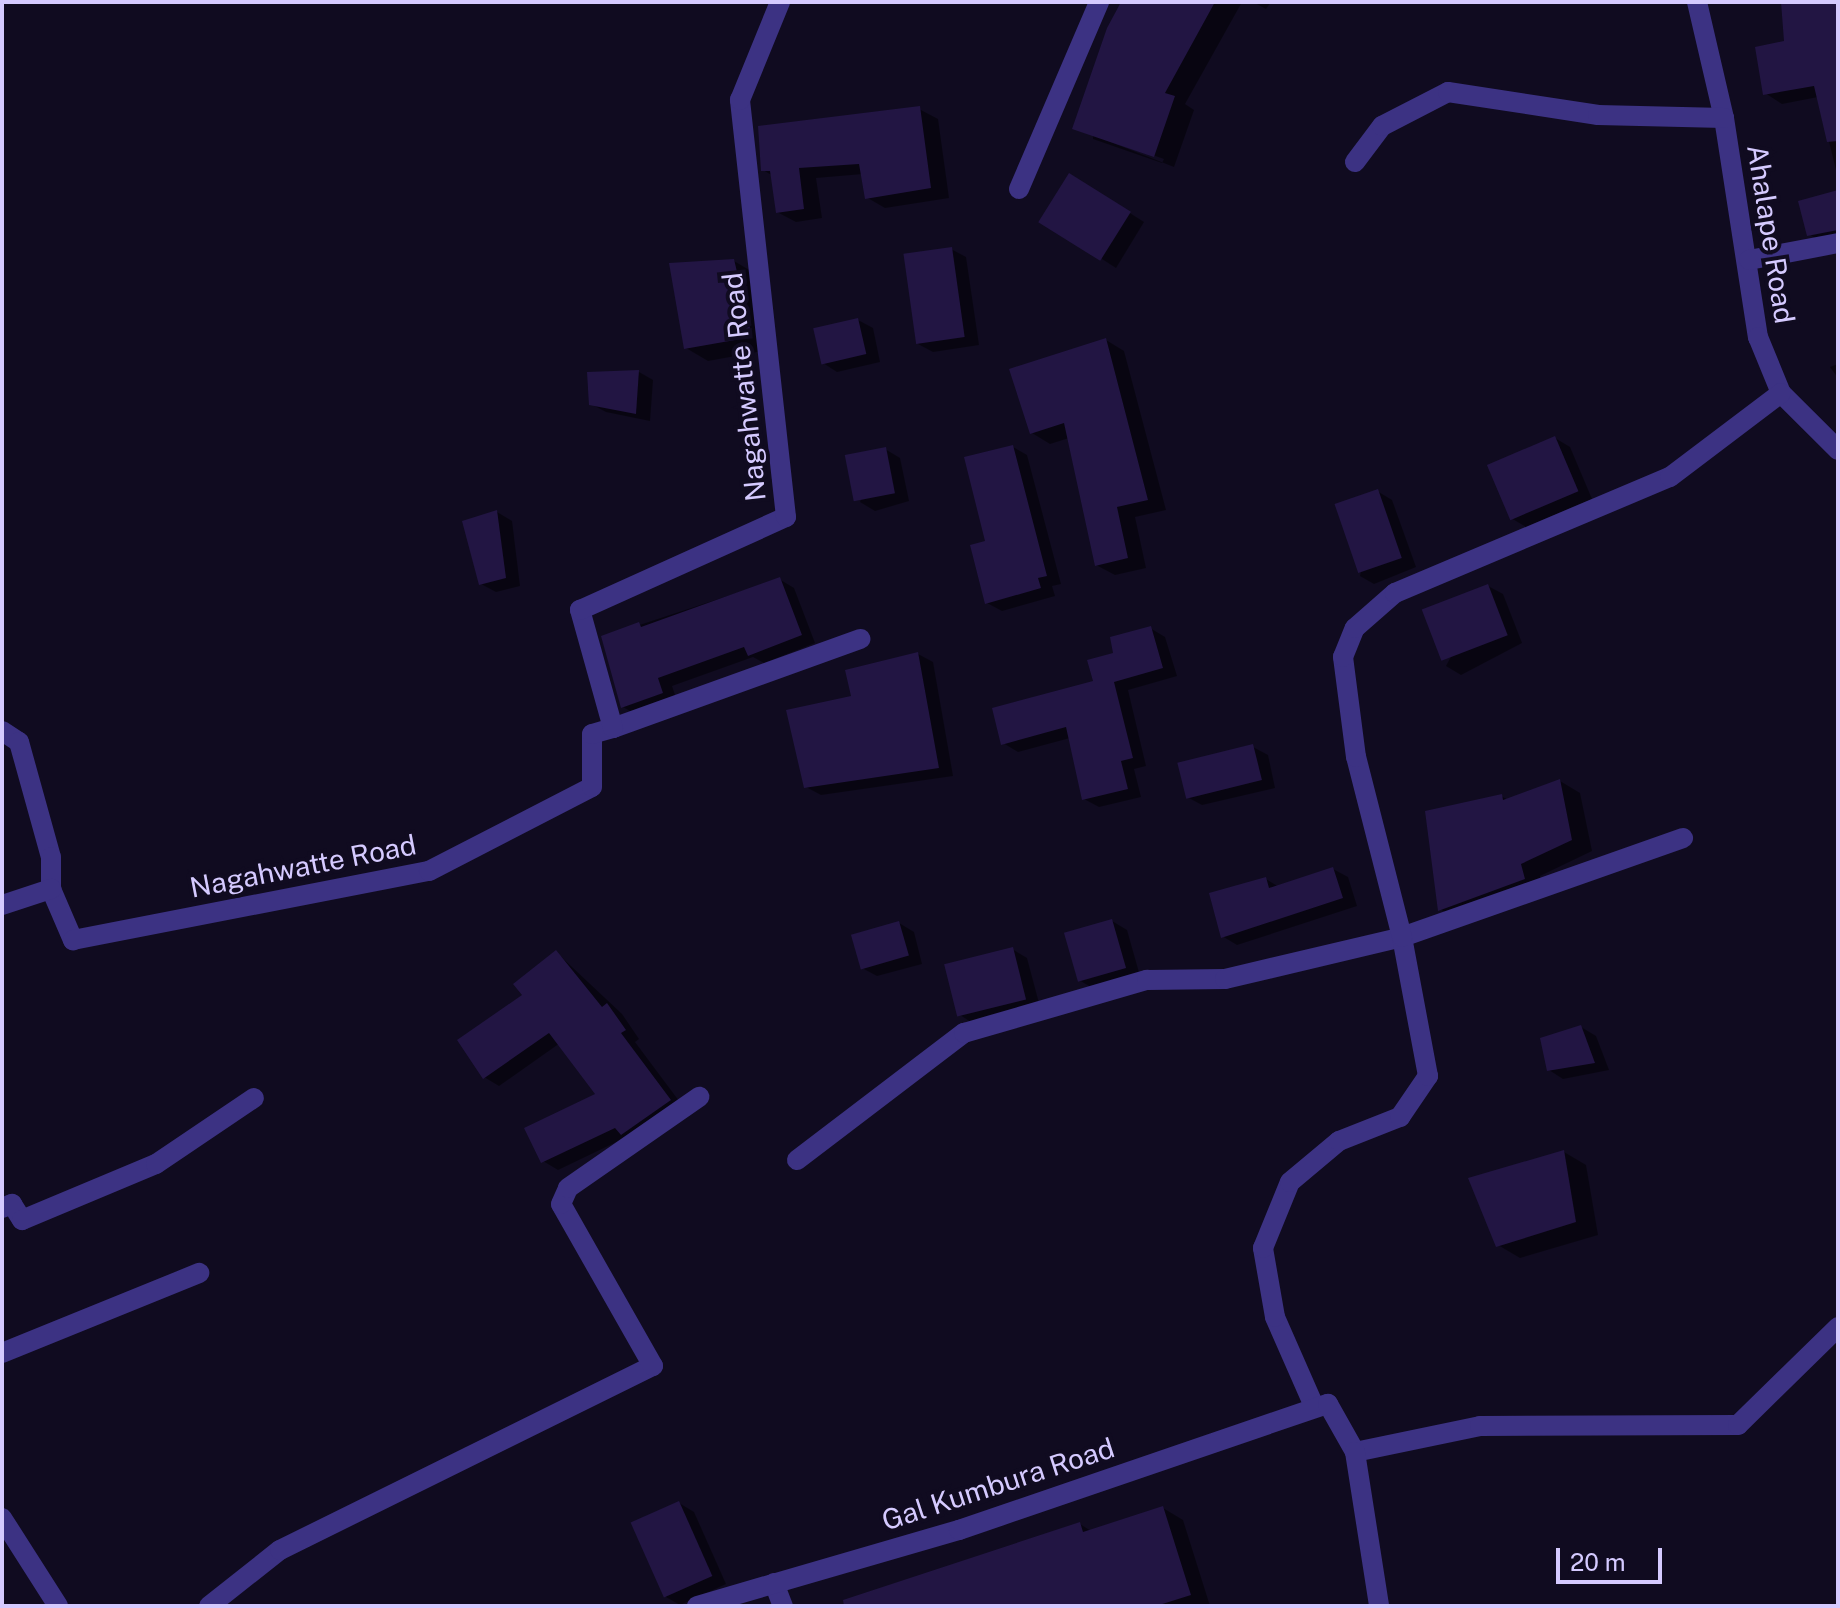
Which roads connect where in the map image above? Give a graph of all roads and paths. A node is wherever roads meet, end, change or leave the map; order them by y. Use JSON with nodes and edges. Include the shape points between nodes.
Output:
{"nodes":[{"id":1,"x":780,"y":2,"type":"edge"},
{"id":2,"x":1099,"y":2,"type":"edge"},
{"id":3,"x":1697,"y":2,"type":"edge"},
{"id":4,"x":1724,"y":118,"type":"junction"},
{"id":5,"x":1355,"y":162,"type":"dead end"},
{"id":6,"x":1019,"y":189,"type":"dead end"},
{"id":7,"x":1838,"y":243,"type":"edge"},
{"id":8,"x":1749,"y":260,"type":"junction"},
{"id":9,"x":1781,"y":393,"type":"junction"},
{"id":10,"x":1838,"y":450,"type":"edge"},
{"id":11,"x":860,"y":639,"type":"dead end"},
{"id":12,"x":613,"y":728,"type":"junction"},
{"id":13,"x":2,"y":731,"type":"edge"},
{"id":14,"x":1683,"y":838,"type":"dead end"},
{"id":15,"x":51,"y":889,"type":"junction"},
{"id":16,"x":2,"y":905,"type":"edge"},
{"id":17,"x":1402,"y":937,"type":"junction"},
{"id":18,"x":699,"y":1097,"type":"dead end"},
{"id":19,"x":254,"y":1098,"type":"dead end"},
{"id":20,"x":797,"y":1160,"type":"dead end"},
{"id":21,"x":2,"y":1208,"type":"edge"},
{"id":22,"x":199,"y":1273,"type":"dead end"},
{"id":23,"x":1838,"y":1327,"type":"edge"},
{"id":24,"x":2,"y":1353,"type":"edge"},
{"id":25,"x":1314,"y":1406,"type":"junction"},
{"id":26,"x":1355,"y":1452,"type":"junction"},
{"id":27,"x":2,"y":1518,"type":"edge"},
{"id":28,"x":774,"y":1583,"type":"junction"},
{"id":29,"x":58,"y":1606,"type":"edge"},
{"id":30,"x":209,"y":1606,"type":"edge"},
{"id":31,"x":697,"y":1606,"type":"edge"},
{"id":32,"x":783,"y":1606,"type":"edge"},
{"id":33,"x":1379,"y":1606,"type":"edge"}],
"edges":[{"from":1,"to":12,"type":"street","name":"Nagahwatte Road","via":[[740,100],[786,517],[580,610]]},
{"from":2,"to":6,"type":"street"},
{"from":3,"to":4,"type":"street","name":"Ahalape Road"},
{"from":4,"to":5,"type":"street","via":[[1598,115],[1448,92],[1382,126]]},
{"from":4,"to":8,"type":"street","name":"Ahalape Road"},
{"from":7,"to":8,"type":"street"},
{"from":8,"to":9,"type":"street","name":"Ahalape Road","via":[[1758,337]]},
{"from":9,"to":10,"type":"street","name":"Ahalape Road"},
{"from":9,"to":17,"type":"street","via":[[1670,477],[1395,593],[1355,628],[1343,657],[1356,757]]},
{"from":11,"to":12,"type":"street"},
{"from":12,"to":15,"type":"street","name":"Nagahwatte Road","via":[[592,734],[592,787],[429,871],[73,940]]},
{"from":13,"to":15,"type":"street","via":[[19,742],[51,857]]},
{"from":14,"to":17,"type":"street"},
{"from":15,"to":16,"type":"street"},
{"from":17,"to":20,"type":"street","via":[[1225,979],[1147,980],[964,1033]]},
{"from":17,"to":25,"type":"street","via":[[1428,1076],[1400,1117],[1339,1141],[1290,1182],[1263,1248],[1275,1317]]},
{"from":18,"to":30,"type":"street","via":[[568,1188],[561,1204],[653,1366],[280,1550]]},
{"from":19,"to":21,"type":"street","via":[[156,1164],[22,1220],[12,1204]]},
{"from":22,"to":24,"type":"street"},
{"from":23,"to":26,"type":"street","via":[[1738,1425],[1480,1426]]},
{"from":25,"to":26,"type":"street","via":[[1328,1404]]},
{"from":25,"to":28,"type":"street","name":"Gal Kumbura Road","via":[[959,1530]]},
{"from":26,"to":33,"type":"street"},
{"from":27,"to":29,"type":"street"},
{"from":28,"to":31,"type":"street","name":"Gal Kumbura Road"},
{"from":28,"to":32,"type":"street"}]}
